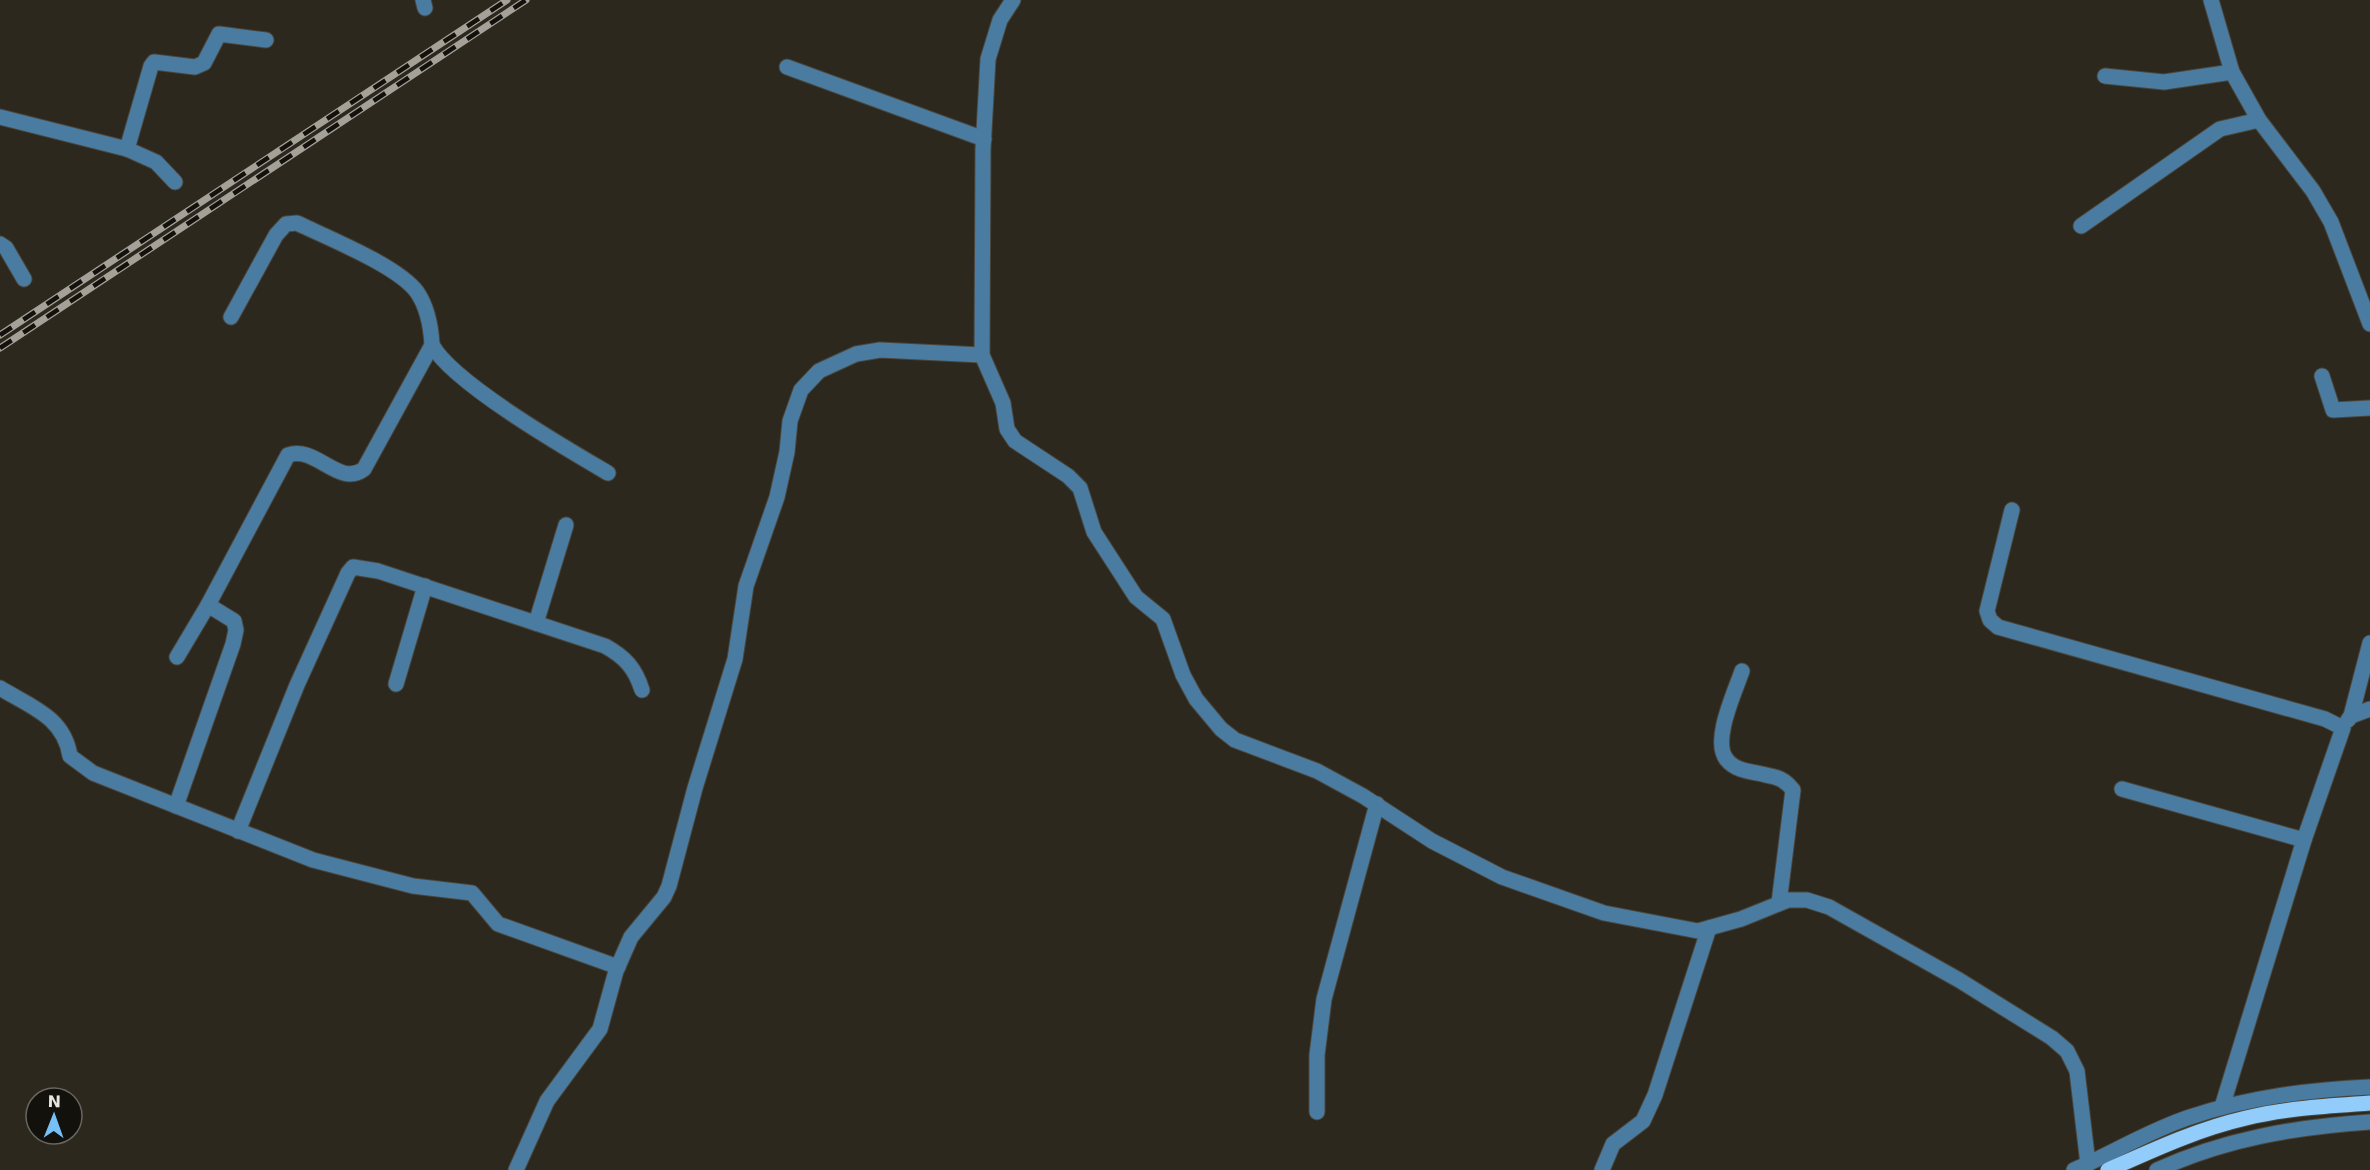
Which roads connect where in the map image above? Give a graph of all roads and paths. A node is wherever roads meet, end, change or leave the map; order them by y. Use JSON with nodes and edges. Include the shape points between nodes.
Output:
{"nodes":[{"id":1,"x":1012,"y":0,"type":"edge"},
{"id":2,"x":2211,"y":0,"type":"edge"},
{"id":3,"x":266,"y":40,"type":"dead end"},
{"id":4,"x":788,"y":67,"type":"dead end"},
{"id":5,"x":2232,"y":72,"type":"junction"},
{"id":6,"x":2104,"y":76,"type":"dead end"},
{"id":7,"x":0,"y":117,"type":"edge"},
{"id":8,"x":2259,"y":120,"type":"junction"},
{"id":9,"x":984,"y":139,"type":"junction"},
{"id":10,"x":128,"y":148,"type":"junction"},
{"id":11,"x":175,"y":183,"type":"dead end"},
{"id":12,"x":2081,"y":226,"type":"dead end"},
{"id":13,"x":0,"y":244,"type":"edge"},
{"id":14,"x":24,"y":279,"type":"dead end"},
{"id":15,"x":231,"y":317,"type":"dead end"},
{"id":16,"x":2370,"y":324,"type":"edge"},
{"id":17,"x":432,"y":345,"type":"junction"},
{"id":18,"x":982,"y":355,"type":"junction"},
{"id":19,"x":2322,"y":376,"type":"dead end"},
{"id":20,"x":2370,"y":408,"type":"edge"},
{"id":21,"x":608,"y":473,"type":"dead end"},
{"id":22,"x":2012,"y":510,"type":"dead end"},
{"id":23,"x":566,"y":525,"type":"dead end"},
{"id":24,"x":425,"y":586,"type":"junction"},
{"id":25,"x":208,"y":604,"type":"junction"},
{"id":26,"x":536,"y":622,"type":"junction"},
{"id":27,"x":2370,"y":643,"type":"edge"},
{"id":28,"x":177,"y":657,"type":"dead end"},
{"id":29,"x":1742,"y":671,"type":"dead end"},
{"id":30,"x":396,"y":684,"type":"dead end"},
{"id":31,"x":0,"y":688,"type":"edge"},
{"id":32,"x":642,"y":690,"type":"dead end"},
{"id":33,"x":2370,"y":709,"type":"edge"},
{"id":34,"x":2347,"y":722,"type":"junction"},
{"id":35,"x":2121,"y":789,"type":"dead end"},
{"id":36,"x":1377,"y":804,"type":"junction"},
{"id":37,"x":176,"y":806,"type":"junction"},
{"id":38,"x":238,"y":831,"type":"junction"},
{"id":39,"x":2304,"y":840,"type":"junction"},
{"id":40,"x":1779,"y":903,"type":"junction"},
{"id":41,"x":1709,"y":928,"type":"junction"},
{"id":42,"x":618,"y":967,"type":"junction"},
{"id":43,"x":2370,"y":1087,"type":"edge"},
{"id":44,"x":2370,"y":1103,"type":"edge"},
{"id":45,"x":2222,"y":1107,"type":"junction"},
{"id":46,"x":1317,"y":1112,"type":"dead end"},
{"id":47,"x":2370,"y":1122,"type":"edge"},
{"id":48,"x":2081,"y":1167,"type":"edge"},
{"id":49,"x":516,"y":1170,"type":"edge"},
{"id":50,"x":1602,"y":1170,"type":"edge"},
{"id":51,"x":2108,"y":1170,"type":"edge"},
{"id":52,"x":2157,"y":1170,"type":"edge"}],
"edges":[{"from":1,"to":9,"type":"street","via":[[1000,20],[988,59]]},
{"from":2,"to":5,"type":"street"},
{"from":3,"to":10,"type":"street","via":[[219,34],[204,63],[195,67],[154,62]]},
{"from":4,"to":9,"type":"street"},
{"from":5,"to":6,"type":"street","via":[[2164,82]]},
{"from":5,"to":8,"type":"street"},
{"from":7,"to":10,"type":"street"},
{"from":8,"to":12,"type":"street","via":[[2220,129]]},
{"from":8,"to":16,"type":"street","via":[[2313,190],[2331,222]]},
{"from":9,"to":18,"type":"street"},
{"from":10,"to":11,"type":"street","via":[[156,162]]},
{"from":13,"to":14,"type":"street"},
{"from":15,"to":17,"type":"street","via":[[276,235],[286,224],[297,223],[406,281],[424,304]]},
{"from":17,"to":21,"type":"street","via":[[445,363],[483,393]]},
{"from":17,"to":25,"type":"street","via":[[364,469],[346,474],[306,453],[288,455]]},
{"from":18,"to":36,"type":"street","via":[[1003,403],[1007,429],[1015,441],[1080,488],[1094,532],[1136,597],[1163,619],[1183,675],[1196,699],[1221,729],[1235,740],[1317,771]]},
{"from":18,"to":42,"type":"street","via":[[880,350],[856,354],[819,371],[801,390],[790,421],[777,497],[746,586],[735,659],[669,886],[631,937]]},
{"from":19,"to":20,"type":"street","via":[[2333,410]]},
{"from":22,"to":34,"type":"street","via":[[1987,611],[1998,627]]},
{"from":23,"to":26,"type":"street"},
{"from":24,"to":26,"type":"street"},
{"from":24,"to":30,"type":"street"},
{"from":24,"to":38,"type":"street","via":[[358,566],[348,573]]},
{"from":25,"to":28,"type":"street"},
{"from":25,"to":37,"type":"street","via":[[234,621],[236,630]]},
{"from":26,"to":32,"type":"street","via":[[615,652],[636,672]]},
{"from":27,"to":34,"type":"street"},
{"from":29,"to":40,"type":"street","via":[[1723,726],[1721,748],[1727,760],[1739,769],[1784,779],[1793,790]]},
{"from":31,"to":37,"type":"street","via":[[61,729],[68,738],[70,756],[77,764]]},
{"from":33,"to":34,"type":"street"},
{"from":34,"to":39,"type":"street"},
{"from":35,"to":39,"type":"street"},
{"from":36,"to":41,"type":"street","via":[[1432,841],[1502,878],[1604,913],[1698,931]]},
{"from":36,"to":46,"type":"street","via":[[1324,999],[1317,1055]]},
{"from":37,"to":38,"type":"street"},
{"from":38,"to":42,"type":"street","via":[[355,872],[413,886],[472,893],[498,924]]},
{"from":39,"to":45,"type":"street"},
{"from":40,"to":41,"type":"street"},
{"from":40,"to":48,"type":"street","via":[[1807,900],[1829,907],[1959,980],[2067,1051],[2077,1071]]},
{"from":41,"to":50,"type":"street","via":[[1655,1095],[1643,1121],[1613,1144]]},
{"from":42,"to":49,"type":"street","via":[[600,1029],[547,1101]]},
{"from":43,"to":45,"type":"street","via":[[2287,1094]]},
{"from":44,"to":51,"type":"main road","via":[[2308,1107],[2248,1117],[2165,1144]]},
{"from":45,"to":48,"type":"street","via":[[2152,1132]]},
{"from":47,"to":52,"type":"street","via":[[2296,1128],[2256,1136],[2210,1148]]}]}
